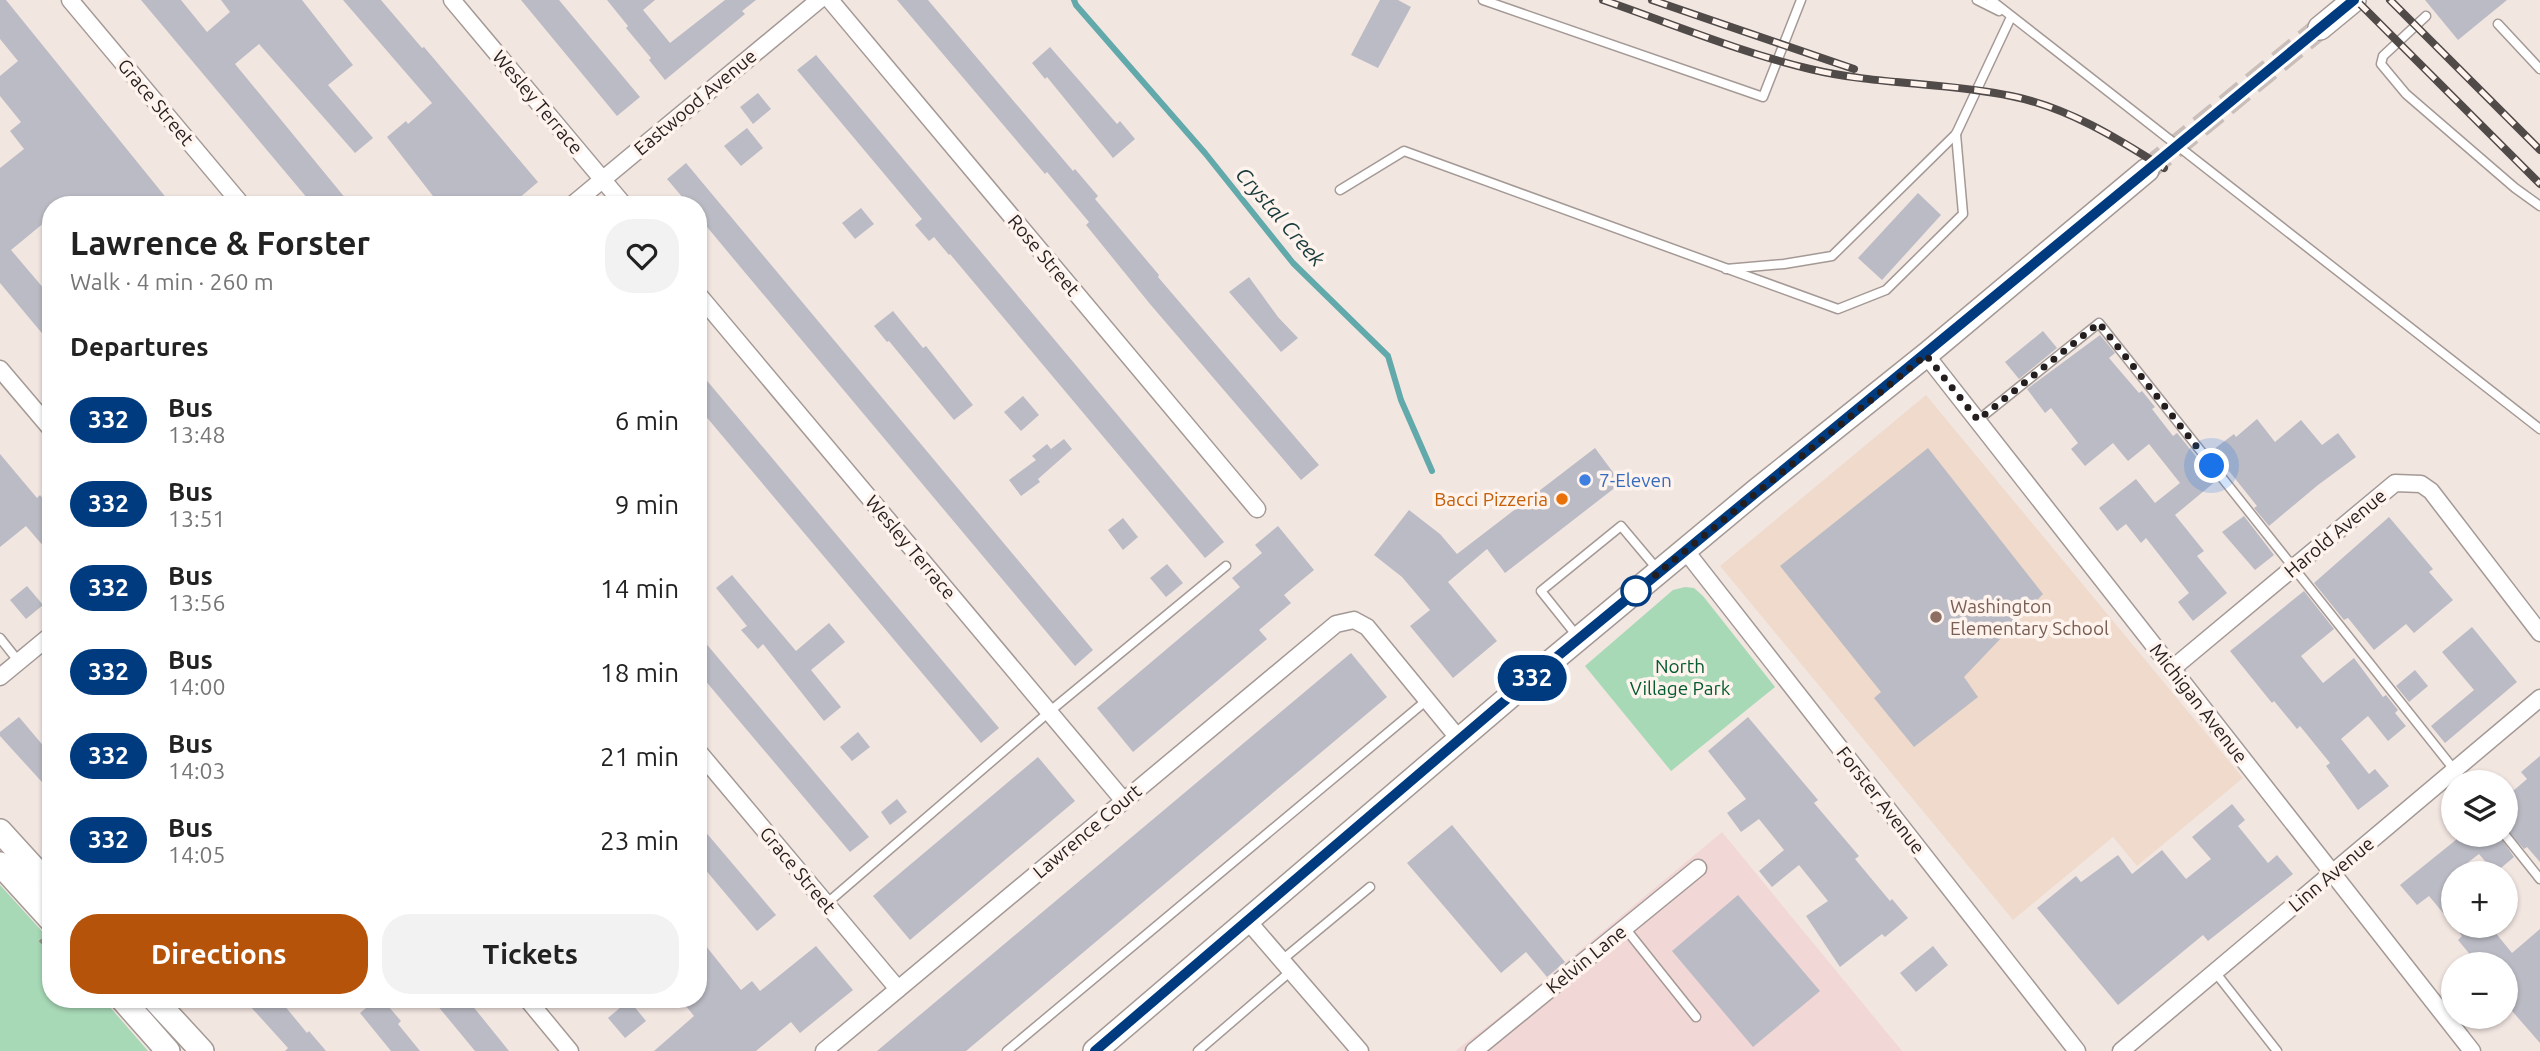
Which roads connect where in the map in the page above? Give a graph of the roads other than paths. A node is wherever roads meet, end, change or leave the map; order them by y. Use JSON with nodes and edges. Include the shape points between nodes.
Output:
{"nodes":[{"id":1,"x":69,"y":0,"type":"edge"},
{"id":2,"x":452,"y":0,"type":"edge"},
{"id":3,"x":819,"y":0,"type":"edge"},
{"id":4,"x":830,"y":0,"type":"edge"},
{"id":5,"x":1483,"y":0,"type":"edge"},
{"id":6,"x":1977,"y":0,"type":"edge"},
{"id":7,"x":1991,"y":0,"type":"edge"},
{"id":8,"x":2354,"y":0,"type":"edge"},
{"id":9,"x":1797,"y":1,"type":"edge"},
{"id":10,"x":2426,"y":16,"type":"dead end"},
{"id":11,"x":2011,"y":17,"type":"junction"},
{"id":12,"x":2498,"y":24,"type":"dead end"},
{"id":13,"x":2320,"y":28,"type":"tunnel mouth"},
{"id":14,"x":2540,"y":69,"type":"edge"},
{"id":15,"x":1956,"y":134,"type":"junction"},
{"id":16,"x":2147,"y":170,"type":"tunnel mouth"},
{"id":17,"x":602,"y":179,"type":"junction"},
{"id":18,"x":1340,"y":190,"type":"dead end"},
{"id":19,"x":234,"y":196,"type":"edge"},
{"id":20,"x":582,"y":196,"type":"edge"},
{"id":21,"x":616,"y":196,"type":"edge"},
{"id":22,"x":2540,"y":206,"type":"edge"},
{"id":23,"x":1723,"y":269,"type":"junction"},
{"id":24,"x":707,"y":305,"type":"edge"},
{"id":25,"x":1926,"y":355,"type":"junction"},
{"id":26,"x":0,"y":369,"type":"edge"},
{"id":27,"x":42,"y":418,"type":"edge"},
{"id":28,"x":1978,"y":420,"type":"junction"},
{"id":29,"x":2540,"y":429,"type":"edge"},
{"id":30,"x":1257,"y":509,"type":"dead end"},
{"id":31,"x":1685,"y":550,"type":"junction"},
{"id":32,"x":1226,"y":566,"type":"dead end"},
{"id":33,"x":2293,"y":568,"type":"junction"},
{"id":34,"x":1659,"y":572,"type":"junction"},
{"id":35,"x":2540,"y":633,"type":"edge"},
{"id":36,"x":0,"y":638,"type":"edge"},
{"id":37,"x":1579,"y":639,"type":"junction"},
{"id":38,"x":42,"y":643,"type":"edge"},
{"id":39,"x":19,"y":662,"type":"junction"},
{"id":40,"x":2173,"y":668,"type":"junction"},
{"id":41,"x":0,"y":677,"type":"edge"},
{"id":42,"x":2540,"y":698,"type":"edge"},
{"id":43,"x":1427,"y":700,"type":"junction"},
{"id":44,"x":1049,"y":712,"type":"junction"},
{"id":45,"x":1459,"y":739,"type":"junction"},
{"id":46,"x":707,"y":762,"type":"edge"},
{"id":47,"x":2454,"y":770,"type":"edge"},
{"id":48,"x":2465,"y":770,"type":"edge"},
{"id":49,"x":2441,"y":790,"type":"edge"},
{"id":50,"x":1124,"y":801,"type":"junction"},
{"id":51,"x":0,"y":831,"type":"edge"},
{"id":52,"x":2515,"y":847,"type":"edge"},
{"id":53,"x":0,"y":864,"type":"edge"},
{"id":54,"x":1698,"y":868,"type":"dead end"},
{"id":55,"x":2332,"y":874,"type":"junction"},
{"id":56,"x":42,"y":877,"type":"edge"},
{"id":57,"x":2540,"y":879,"type":"edge"},
{"id":58,"x":1370,"y":887,"type":"dead end"},
{"id":59,"x":826,"y":904,"type":"junction"},
{"id":60,"x":42,"y":910,"type":"edge"},
{"id":61,"x":1247,"y":920,"type":"junction"},
{"id":62,"x":1625,"y":928,"type":"junction"},
{"id":63,"x":1287,"y":966,"type":"junction"},
{"id":64,"x":2215,"y":972,"type":"junction"},
{"id":65,"x":898,"y":989,"type":"junction"},
{"id":66,"x":130,"y":1008,"type":"edge"},
{"id":67,"x":162,"y":1008,"type":"edge"},
{"id":68,"x":534,"y":1008,"type":"edge"},
{"id":69,"x":1696,"y":1017,"type":"dead end"},
{"id":70,"x":167,"y":1051,"type":"edge"},
{"id":71,"x":202,"y":1051,"type":"edge"},
{"id":72,"x":570,"y":1051,"type":"edge"},
{"id":73,"x":824,"y":1051,"type":"edge"},
{"id":74,"x":1007,"y":1051,"type":"edge"},
{"id":75,"x":1095,"y":1051,"type":"edge"},
{"id":76,"x":1198,"y":1051,"type":"edge"},
{"id":77,"x":1360,"y":1051,"type":"edge"},
{"id":78,"x":1474,"y":1051,"type":"edge"},
{"id":79,"x":2077,"y":1051,"type":"edge"},
{"id":80,"x":2122,"y":1051,"type":"edge"},
{"id":81,"x":2277,"y":1051,"type":"edge"},
{"id":82,"x":2472,"y":1051,"type":"edge"}],
"edges":[{"from":1,"to":19,"type":"street","name":"Grace Street"},
{"from":2,"to":17,"type":"street","name":"Wesley Terrace"},
{"from":3,"to":17,"type":"street","name":"Eastwood Avenue"},
{"from":4,"to":30,"type":"street","name":"Rose Street"},
{"from":5,"to":9,"type":"lane","via":[[1763,97]]},
{"from":6,"to":11,"type":"lane"},
{"from":7,"to":11,"type":"lane"},
{"from":8,"to":13,"type":"main road"},
{"from":10,"to":22,"type":"lane","via":[[2381,64],[2406,94]]},
{"from":11,"to":15,"type":"lane"},
{"from":11,"to":29,"type":"lane"},
{"from":12,"to":14,"type":"lane"},
{"from":15,"to":23,"type":"lane","via":[[1832,256]]},
{"from":15,"to":23,"type":"lane","via":[[1963,214],[1886,290],[1838,309]]},
{"from":16,"to":25,"type":"main road"},
{"from":17,"to":20,"type":"street","name":"Eastwood Avenue"},
{"from":17,"to":21,"type":"street","name":"Wesley Terrace"},
{"from":18,"to":23,"type":"lane","via":[[1404,151]]},
{"from":24,"to":44,"type":"street","name":"Wesley Terrace"},
{"from":25,"to":28,"type":"street","name":"Michigan Avenue"},
{"from":25,"to":31,"type":"main road"},
{"from":26,"to":27,"type":"street"},
{"from":28,"to":33,"type":"lane","via":[[2099,323]]},
{"from":28,"to":40,"type":"street","name":"Michigan Avenue"},
{"from":31,"to":34,"type":"main road"},
{"from":31,"to":79,"type":"street","name":"Forster Avenue"},
{"from":32,"to":44,"type":"lane"},
{"from":33,"to":35,"type":"street","name":"Harold Avenue","via":[[2395,483],[2421,484]]},
{"from":33,"to":40,"type":"street","name":"Harold Avenue"},
{"from":33,"to":47,"type":"lane"},
{"from":34,"to":37,"type":"main road"},
{"from":34,"to":37,"type":"lane","via":[[1621,526],[1541,592]]},
{"from":36,"to":39,"type":"lane"},
{"from":37,"to":45,"type":"main road"},
{"from":38,"to":39,"type":"street"},
{"from":39,"to":41,"type":"street"},
{"from":40,"to":55,"type":"street","name":"Michigan Avenue"},
{"from":42,"to":48,"type":"street","name":"Linn Avenue"},
{"from":43,"to":45,"type":"street"},
{"from":43,"to":50,"type":"street","name":"Lawrence Court","via":[[1367,627],[1354,620],[1336,624]]},
{"from":43,"to":74,"type":"lane"},
{"from":44,"to":50,"type":"street","name":"Wesley Terrace"},
{"from":44,"to":59,"type":"lane"},
{"from":45,"to":61,"type":"main road"},
{"from":46,"to":59,"type":"street","name":"Grace Street"},
{"from":49,"to":55,"type":"street","name":"Linn Avenue"},
{"from":50,"to":65,"type":"street","name":"Lawrence Court"},
{"from":51,"to":56,"type":"main road"},
{"from":52,"to":57,"type":"lane"},
{"from":53,"to":60,"type":"main road"},
{"from":54,"to":62,"type":"street","name":"Kelvin Lane"},
{"from":55,"to":64,"type":"street","name":"Linn Avenue"},
{"from":55,"to":82,"type":"street","name":"Michigan Avenue"},
{"from":58,"to":63,"type":"lane"},
{"from":59,"to":65,"type":"street","name":"Grace Street"},
{"from":61,"to":63,"type":"street"},
{"from":61,"to":75,"type":"main road"},
{"from":62,"to":69,"type":"lane"},
{"from":62,"to":78,"type":"street","name":"Kelvin Lane"},
{"from":63,"to":76,"type":"lane"},
{"from":63,"to":77,"type":"street"},
{"from":64,"to":80,"type":"street","name":"Linn Avenue"},
{"from":64,"to":81,"type":"lane"},
{"from":65,"to":73,"type":"street","name":"Lawrence Court"},
{"from":66,"to":70,"type":"main road"},
{"from":67,"to":71,"type":"main road"},
{"from":68,"to":72,"type":"street"}]}
